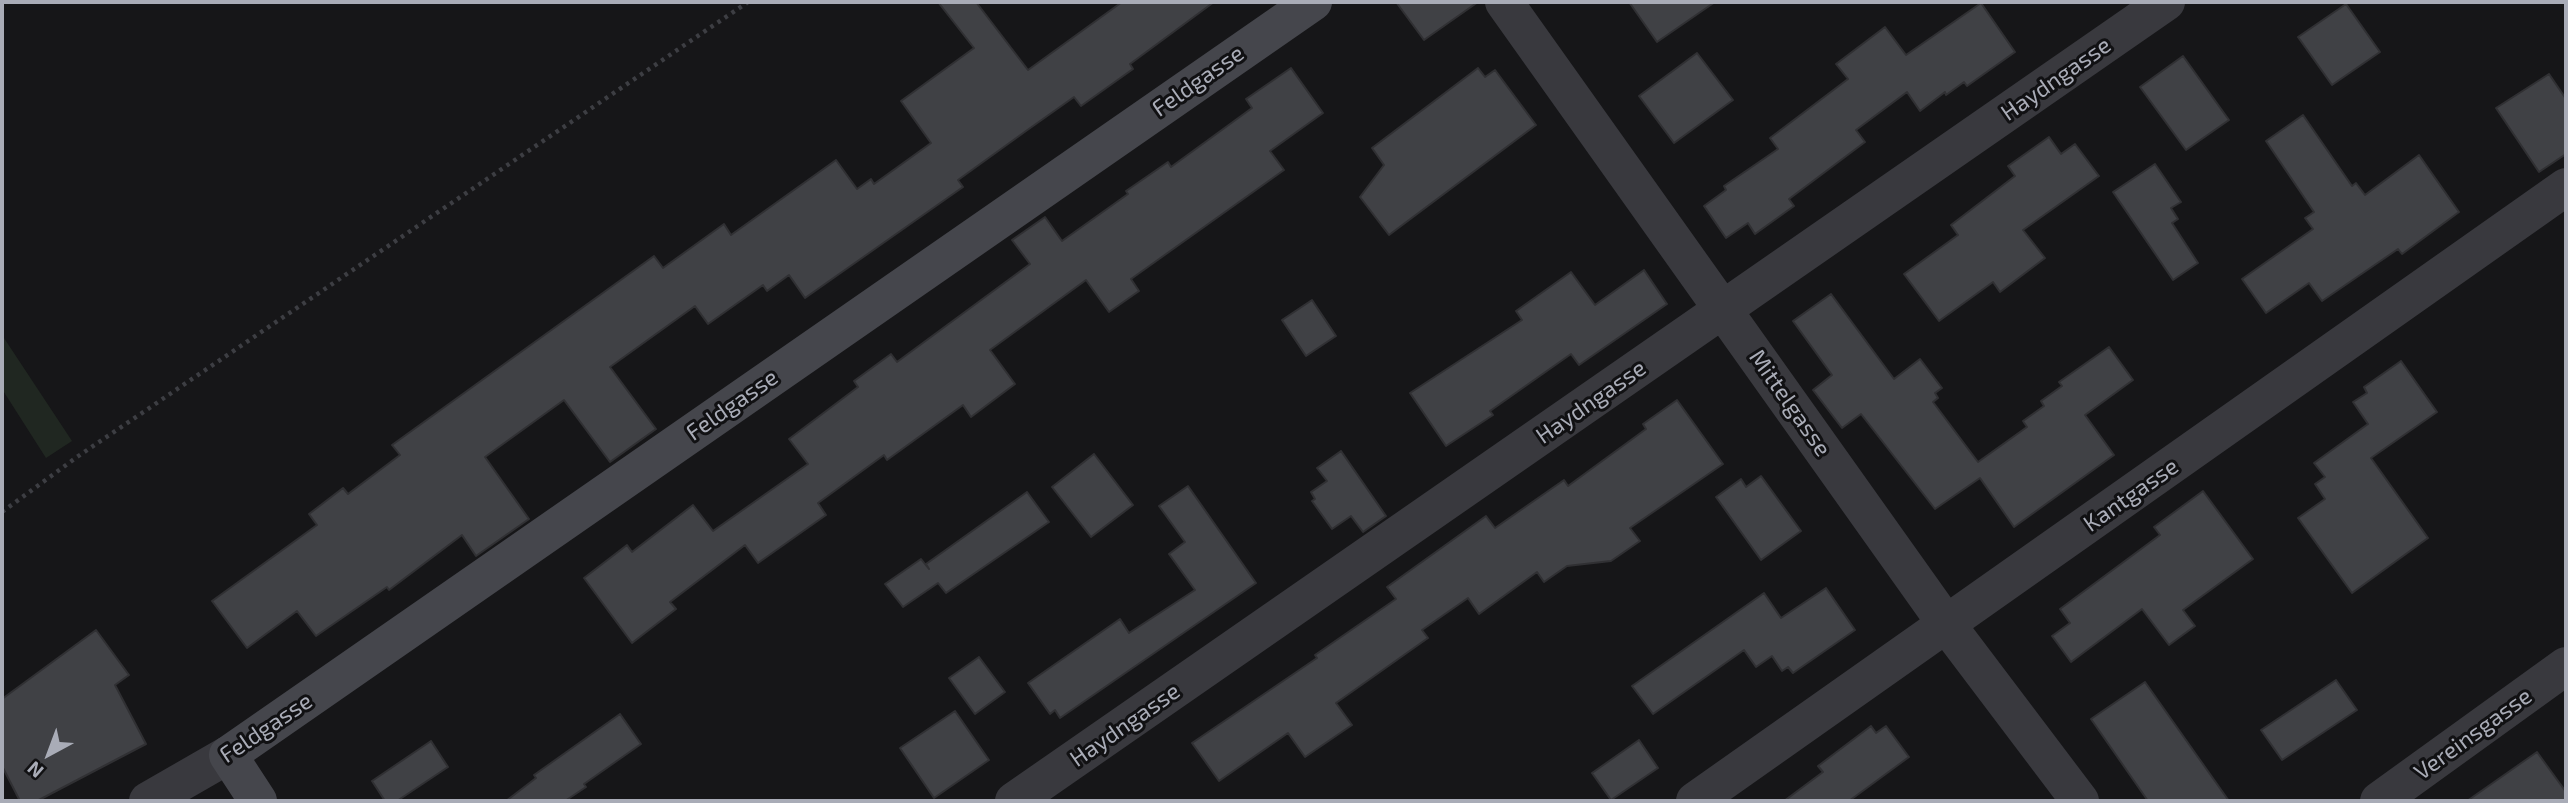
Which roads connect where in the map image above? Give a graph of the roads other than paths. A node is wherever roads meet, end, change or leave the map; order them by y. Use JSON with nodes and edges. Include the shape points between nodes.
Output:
{"nodes":[{"id":1,"x":1312,"y":2,"type":"edge"},
{"id":2,"x":1504,"y":2,"type":"edge"},
{"id":3,"x":2166,"y":2,"type":"edge"},
{"id":4,"x":2566,"y":187,"type":"edge"},
{"id":5,"x":1724,"y":310,"type":"junction"},
{"id":6,"x":1947,"y":625,"type":"junction"},
{"id":7,"x":2566,"y":666,"type":"edge"},
{"id":8,"x":228,"y":755,"type":"junction"},
{"id":9,"x":148,"y":801,"type":"edge"},
{"id":10,"x":258,"y":801,"type":"edge"},
{"id":11,"x":1014,"y":801,"type":"edge"},
{"id":12,"x":1695,"y":801,"type":"edge"},
{"id":13,"x":2080,"y":801,"type":"edge"},
{"id":14,"x":2379,"y":801,"type":"edge"}],
"edges":[{"from":1,"to":8,"type":"street","name":"Feldgasse"},
{"from":2,"to":5,"type":"street","name":"Mittelgasse"},
{"from":3,"to":5,"type":"street","name":"Haydngasse"},
{"from":4,"to":6,"type":"street","name":"Kantgasse"},
{"from":5,"to":6,"type":"street","name":"Mittelgasse"},
{"from":5,"to":11,"type":"street","name":"Haydngasse"},
{"from":6,"to":12,"type":"street","name":"Kantgasse"},
{"from":6,"to":13,"type":"street","name":"Mittelgasse"},
{"from":7,"to":14,"type":"street","name":"Vereinsgasse"},
{"from":8,"to":9,"type":"street","name":"Feldgasse"},
{"from":8,"to":10,"type":"street"}]}
